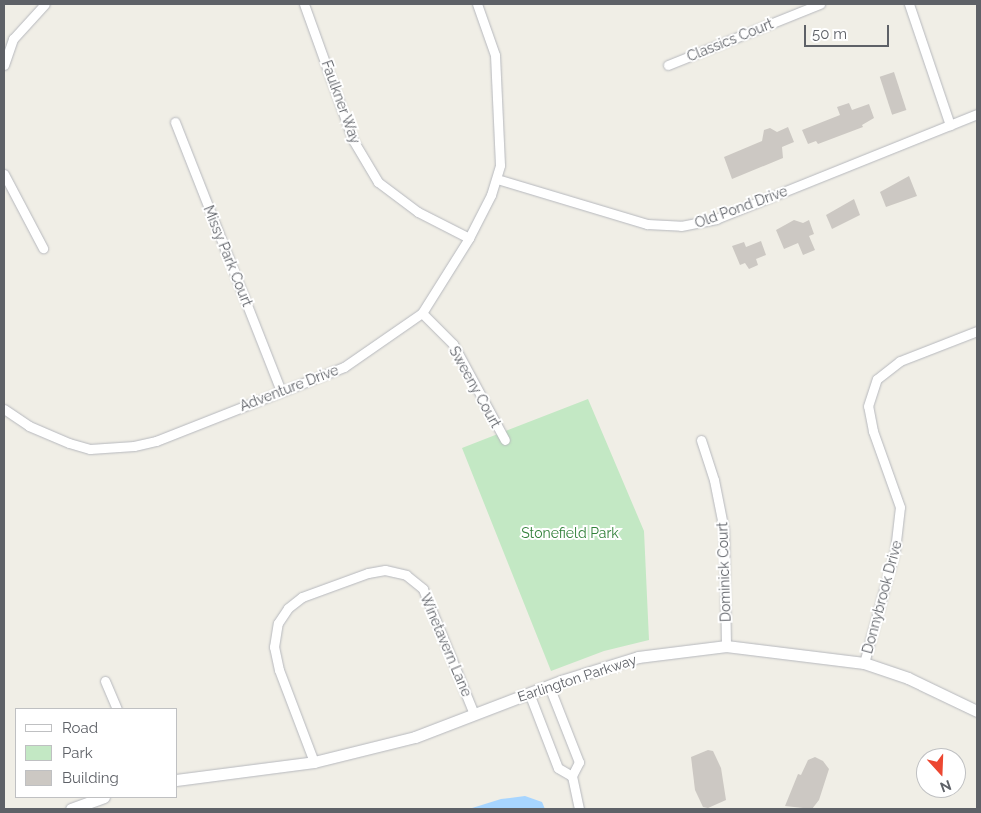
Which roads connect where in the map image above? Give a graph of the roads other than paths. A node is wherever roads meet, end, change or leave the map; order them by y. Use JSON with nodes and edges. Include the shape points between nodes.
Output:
{"nodes":[{"id":1,"x":45,"y":4,"type":"edge"},
{"id":2,"x":304,"y":4,"type":"edge"},
{"id":3,"x":477,"y":4,"type":"edge"},
{"id":4,"x":820,"y":4,"type":"edge"},
{"id":5,"x":909,"y":4,"type":"edge"},
{"id":6,"x":4,"y":65,"type":"edge"},
{"id":7,"x":668,"y":65,"type":"dead end"},
{"id":8,"x":977,"y":114,"type":"edge"},
{"id":9,"x":174,"y":122,"type":"dead end"},
{"id":10,"x":950,"y":125,"type":"junction"},
{"id":11,"x":4,"y":174,"type":"edge"},
{"id":12,"x":497,"y":179,"type":"junction"},
{"id":13,"x":469,"y":238,"type":"junction"},
{"id":14,"x":44,"y":248,"type":"dead end"},
{"id":15,"x":422,"y":313,"type":"junction"},
{"id":16,"x":977,"y":332,"type":"edge"},
{"id":17,"x":281,"y":391,"type":"junction"},
{"id":18,"x":4,"y":409,"type":"edge"},
{"id":19,"x":505,"y":440,"type":"dead end"},
{"id":20,"x":701,"y":440,"type":"dead end"},
{"id":21,"x":726,"y":646,"type":"junction"},
{"id":22,"x":864,"y":663,"type":"junction"},
{"id":23,"x":105,"y":681,"type":"dead end"},
{"id":24,"x":549,"y":686,"type":"junction"},
{"id":25,"x":530,"y":693,"type":"junction"},
{"id":26,"x":117,"y":708,"type":"edge"},
{"id":27,"x":977,"y":711,"type":"edge"},
{"id":28,"x":474,"y":714,"type":"junction"},
{"id":29,"x":314,"y":762,"type":"junction"},
{"id":30,"x":572,"y":776,"type":"junction"},
{"id":31,"x":178,"y":780,"type":"edge"},
{"id":32,"x":101,"y":798,"type":"edge"},
{"id":33,"x":71,"y":809,"type":"edge"},
{"id":34,"x":579,"y":809,"type":"edge"}],
"edges":[{"from":1,"to":6,"type":"street","via":[[13,39]]},
{"from":2,"to":13,"type":"street","name":"Faulkner Way","via":[[353,140],[378,182],[418,212]]},
{"from":3,"to":12,"type":"street","name":"Adventure Drive","via":[[495,55],[500,165]]},
{"from":4,"to":7,"type":"street","name":"Classics Court"},
{"from":5,"to":10,"type":"street"},
{"from":8,"to":10,"type":"street","name":"Old Pond Drive"},
{"from":9,"to":17,"type":"street","name":"Missy Park Court"},
{"from":10,"to":12,"type":"street","name":"Old Pond Drive","via":[[716,219],[681,226],[647,224]]},
{"from":11,"to":14,"type":"street"},
{"from":12,"to":13,"type":"street","name":"Adventure Drive"},
{"from":13,"to":15,"type":"street","name":"Adventure Drive"},
{"from":15,"to":17,"type":"street","name":"Adventure Drive","via":[[344,367]]},
{"from":15,"to":19,"type":"street","name":"Sweeny Court","via":[[453,344]]},
{"from":16,"to":22,"type":"street","name":"Donnybrook Drive","via":[[900,360],[877,379],[868,406],[900,507],[895,550]]},
{"from":17,"to":18,"type":"street","name":"Adventure Drive","via":[[156,441],[111,450],[69,443],[29,426]]},
{"from":20,"to":21,"type":"street","name":"Dominick Court","via":[[714,480],[724,530]]},
{"from":21,"to":22,"type":"street","name":"Earlington Parkway"},
{"from":21,"to":24,"type":"street","name":"Earlington Parkway","via":[[638,657]]},
{"from":22,"to":27,"type":"street","name":"Earlington Parkway","via":[[908,678]]},
{"from":23,"to":26,"type":"street"},
{"from":24,"to":25,"type":"street","name":"Earlington Parkway"},
{"from":24,"to":30,"type":"street","via":[[579,762]]},
{"from":25,"to":28,"type":"street","name":"Earlington Parkway"},
{"from":25,"to":30,"type":"street","via":[[558,768]]},
{"from":28,"to":29,"type":"street","name":"Earlington Parkway","via":[[415,737]]},
{"from":28,"to":29,"type":"street","name":"Winetavern Lane","via":[[423,589],[406,575],[385,570],[368,573],[302,597],[288,608],[278,624],[274,647],[279,670]]},
{"from":29,"to":31,"type":"street","name":"Earlington Parkway"},
{"from":30,"to":34,"type":"street"},
{"from":32,"to":33,"type":"street"}]}
